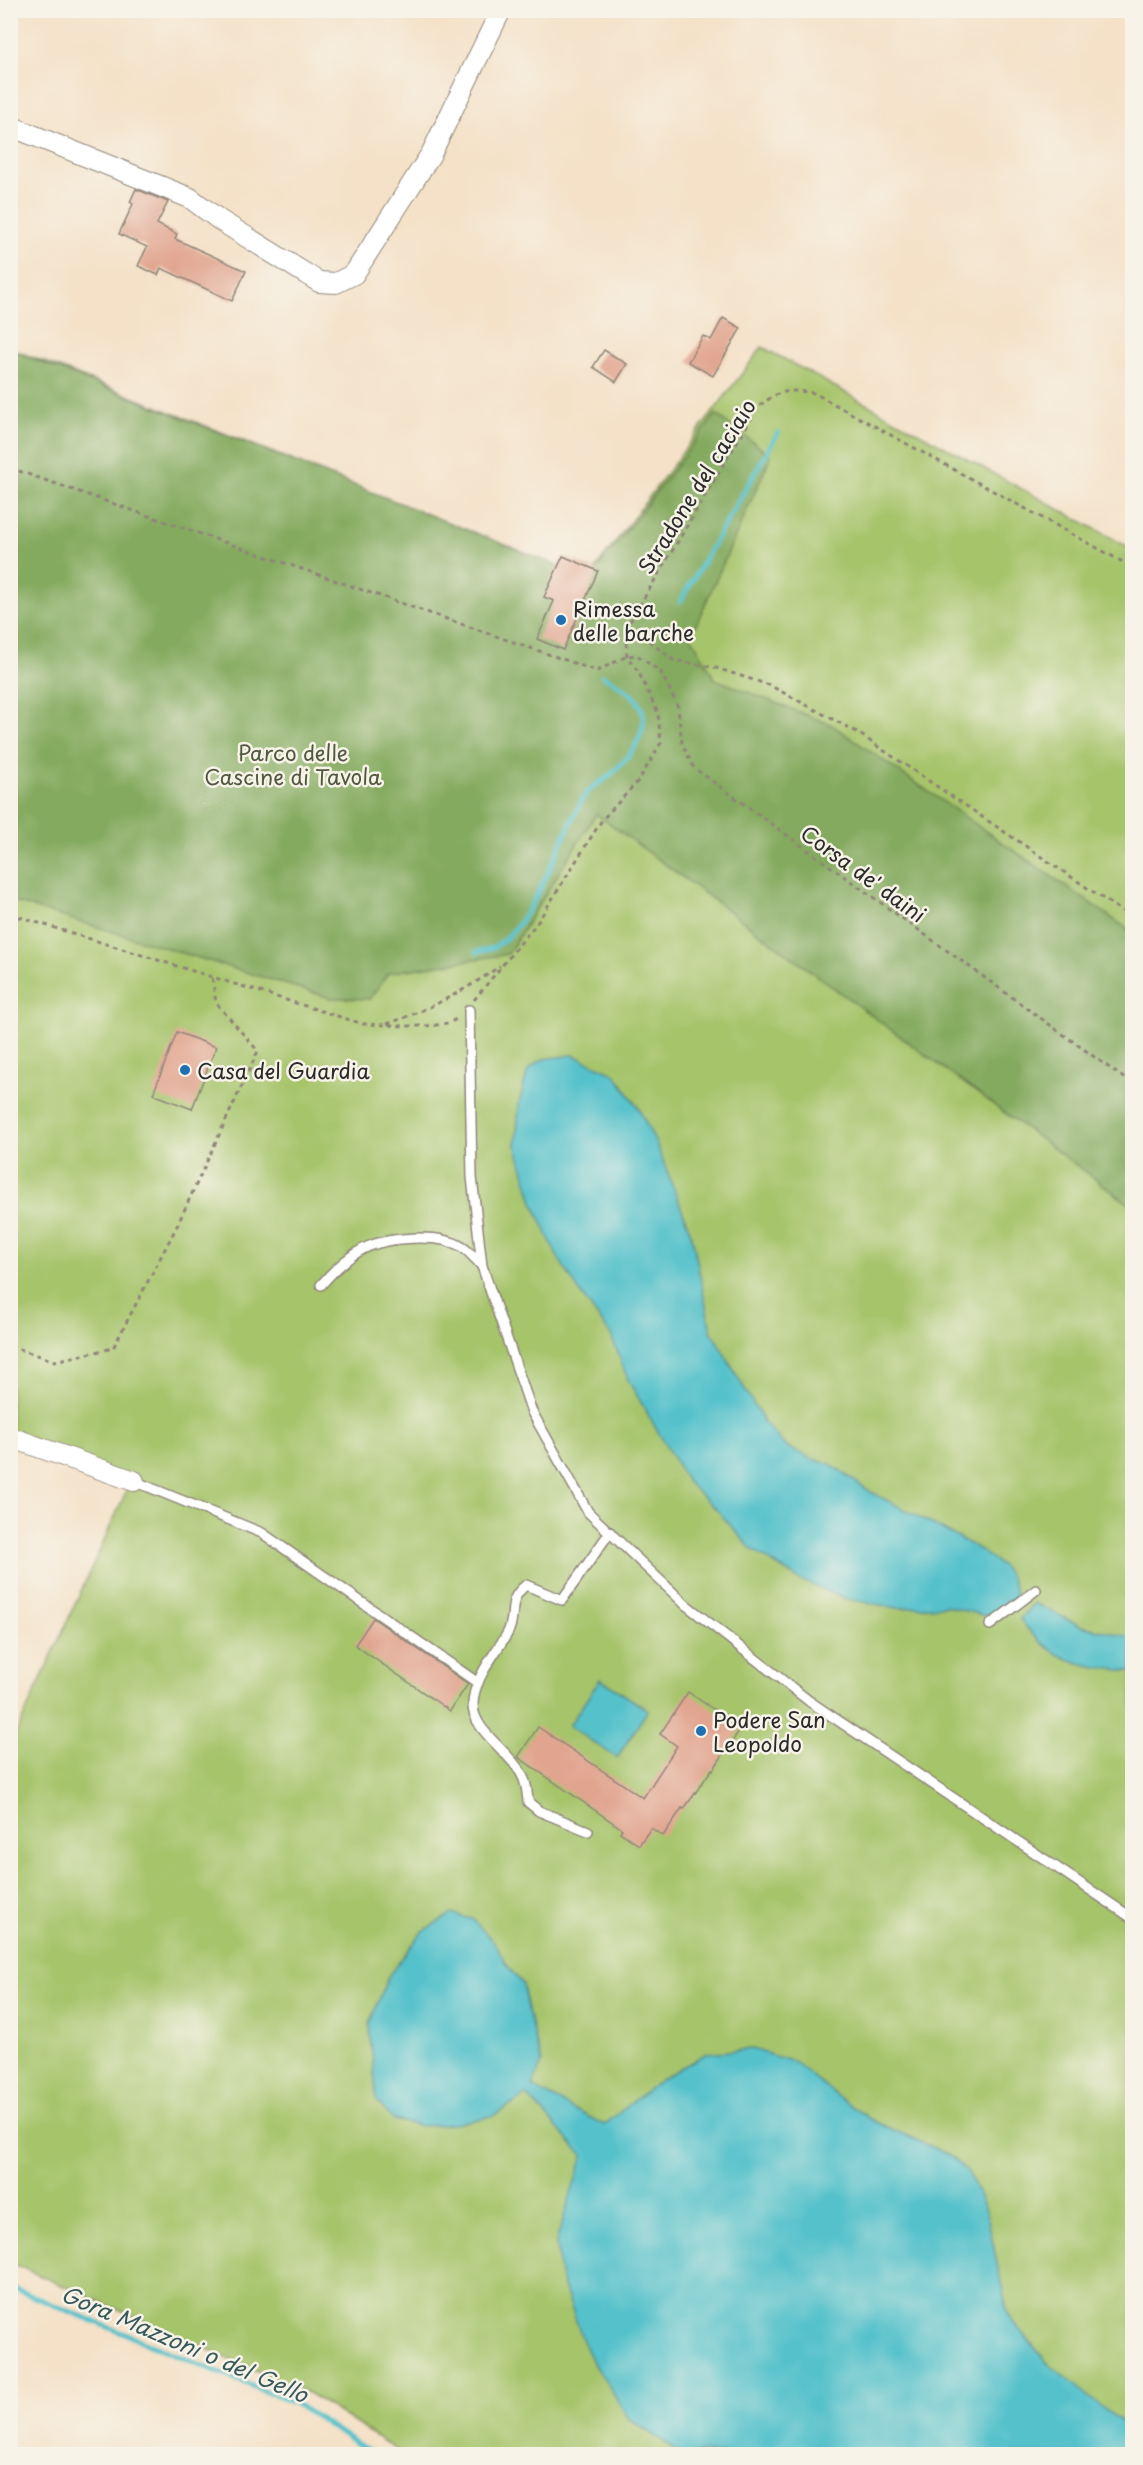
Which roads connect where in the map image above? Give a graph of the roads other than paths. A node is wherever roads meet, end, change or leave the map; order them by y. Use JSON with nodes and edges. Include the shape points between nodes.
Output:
{"nodes":[{"id":1,"x":501,"y":10,"type":"edge"},
{"id":2,"x":10,"y":126,"type":"edge"},
{"id":3,"x":469,"y":1010,"type":"road end"},
{"id":4,"x":482,"y":1266,"type":"junction"},
{"id":5,"x":321,"y":1285,"type":"dead end"},
{"id":6,"x":10,"y":1437,"type":"edge"},
{"id":7,"x":134,"y":1482,"type":"joint"},
{"id":8,"x":610,"y":1532,"type":"junction"},
{"id":9,"x":1036,"y":1590,"type":"dead end"},
{"id":10,"x":990,"y":1625,"type":"dead end"},
{"id":11,"x":478,"y":1683,"type":"junction"},
{"id":12,"x":588,"y":1832,"type":"dead end"},
{"id":13,"x":1132,"y":1918,"type":"edge"}],
"edges":[{"from":1,"to":2,"type":"street","via":[[431,154],[354,274],[336,283],[319,282],[190,198]]},
{"from":3,"to":4,"type":"lane","via":[[472,1177]]},
{"from":4,"to":5,"type":"lane","via":[[464,1248],[448,1240],[392,1240],[364,1248],[338,1266]]},
{"from":4,"to":8,"type":"lane","via":[[532,1412],[588,1512]]},
{"from":6,"to":7,"type":"street"},
{"from":7,"to":11,"type":"lane","via":[[262,1533]]},
{"from":8,"to":11,"type":"lane","via":[[562,1600],[526,1585],[519,1590],[511,1605],[513,1625]]},
{"from":8,"to":13,"type":"lane","via":[[685,1604],[809,1701]]},
{"from":9,"to":10,"type":"lane"},
{"from":11,"to":12,"type":"lane","via":[[472,1703],[475,1720],[521,1773],[528,1802],[539,1811]]}]}
